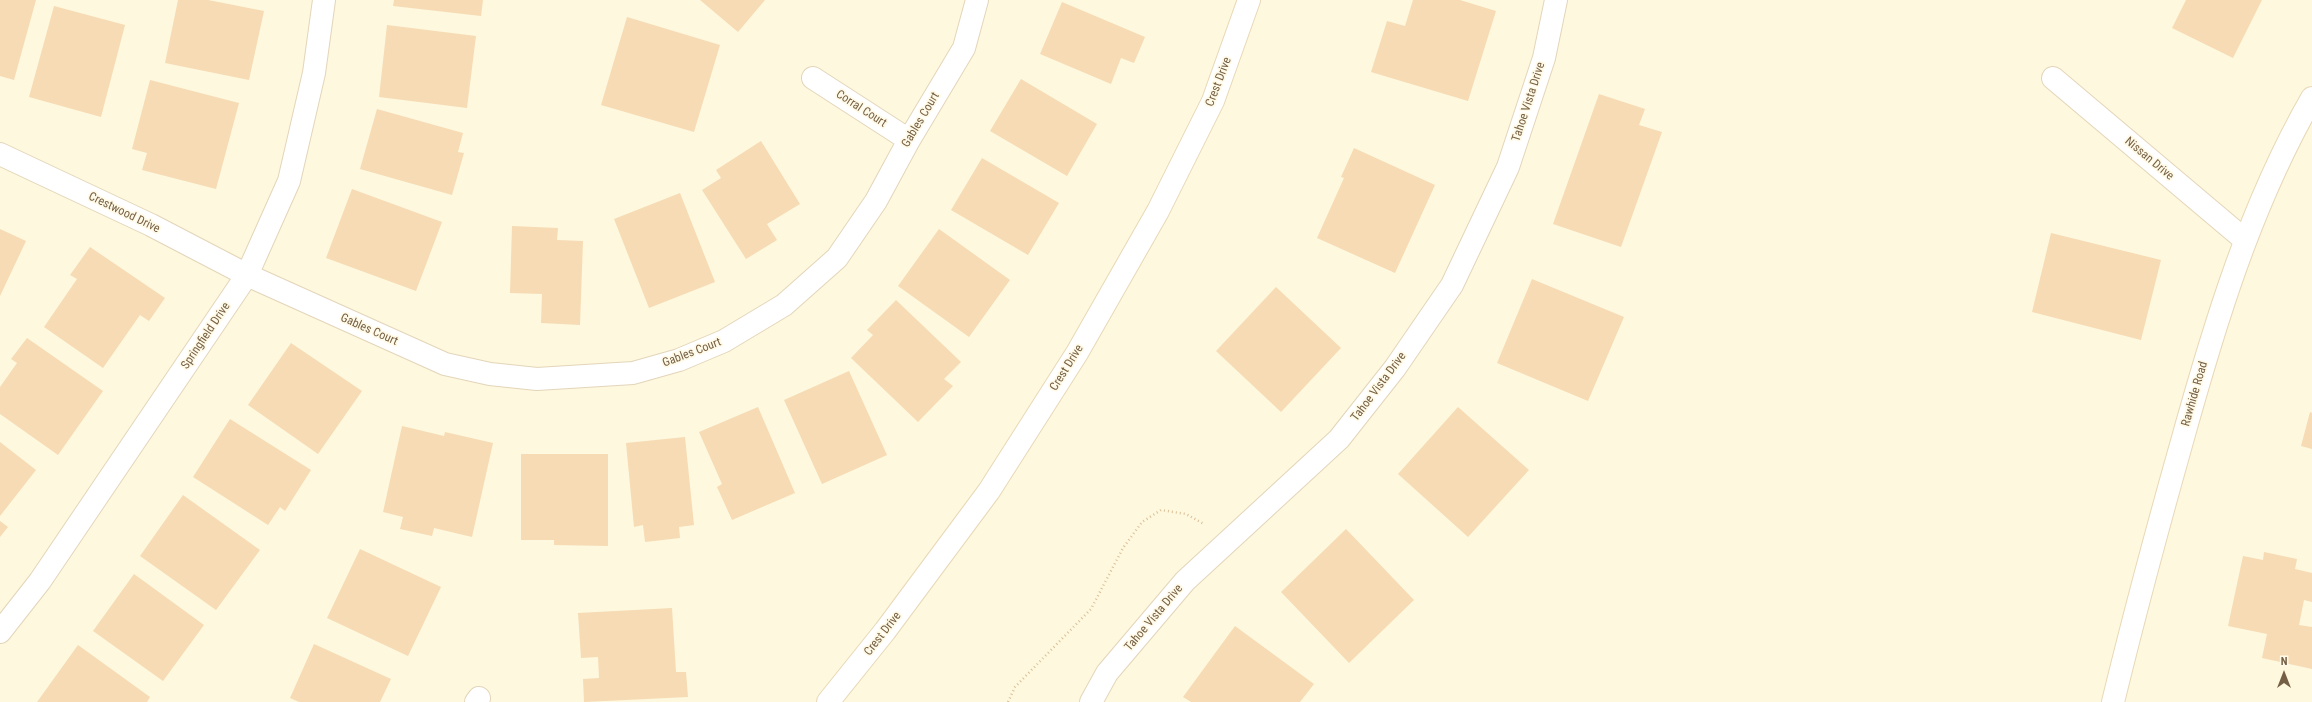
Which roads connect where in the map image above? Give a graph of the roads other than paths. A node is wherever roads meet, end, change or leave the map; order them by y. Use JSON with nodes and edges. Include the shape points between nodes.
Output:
{"nodes":[{"id":1,"x":324,"y":0,"type":"edge"},
{"id":2,"x":978,"y":0,"type":"edge"},
{"id":3,"x":1249,"y":0,"type":"edge"},
{"id":4,"x":1556,"y":0,"type":"edge"},
{"id":5,"x":813,"y":78,"type":"dead end"},
{"id":6,"x":2053,"y":78,"type":"dead end"},
{"id":7,"x":2312,"y":98,"type":"edge"},
{"id":8,"x":909,"y":140,"type":"junction"},
{"id":9,"x":0,"y":154,"type":"edge"},
{"id":10,"x":2245,"y":240,"type":"junction"},
{"id":11,"x":247,"y":275,"type":"junction"},
{"id":12,"x":4,"y":618,"type":"edge"},
{"id":13,"x":828,"y":702,"type":"edge"},
{"id":14,"x":1091,"y":702,"type":"edge"},
{"id":15,"x":2113,"y":702,"type":"edge"}],
"edges":[{"from":1,"to":11,"type":"street","name":"Springfield Drive","via":[[314,73],[289,181]]},
{"from":2,"to":8,"type":"street","name":"Gables Court","via":[[964,48]]},
{"from":3,"to":13,"type":"street","name":"Crest Drive","via":[[1209,108],[1158,211],[1077,353],[989,492],[885,631]]},
{"from":4,"to":14,"type":"street","name":"Tahoe Vista Drive","via":[[1544,58],[1508,167],[1452,285],[1395,368],[1339,439],[1185,581],[1107,673]]},
{"from":5,"to":8,"type":"street","name":"Corral Court"},
{"from":6,"to":10,"type":"street","name":"Nissan Drive"},
{"from":7,"to":10,"type":"street","name":"Rawhide Road","via":[[2288,143]]},
{"from":8,"to":11,"type":"street","name":"Gables Court","via":[[876,201],[837,258],[784,305],[724,341],[678,360],[633,373],[537,379],[490,374],[445,364]]},
{"from":9,"to":11,"type":"street","name":"Crestwood Drive","via":[[151,225]]},
{"from":10,"to":15,"type":"street","name":"Rawhide Road","via":[[2208,349]]},
{"from":11,"to":12,"type":"street","name":"Springfield Drive","via":[[49,568]]}]}
